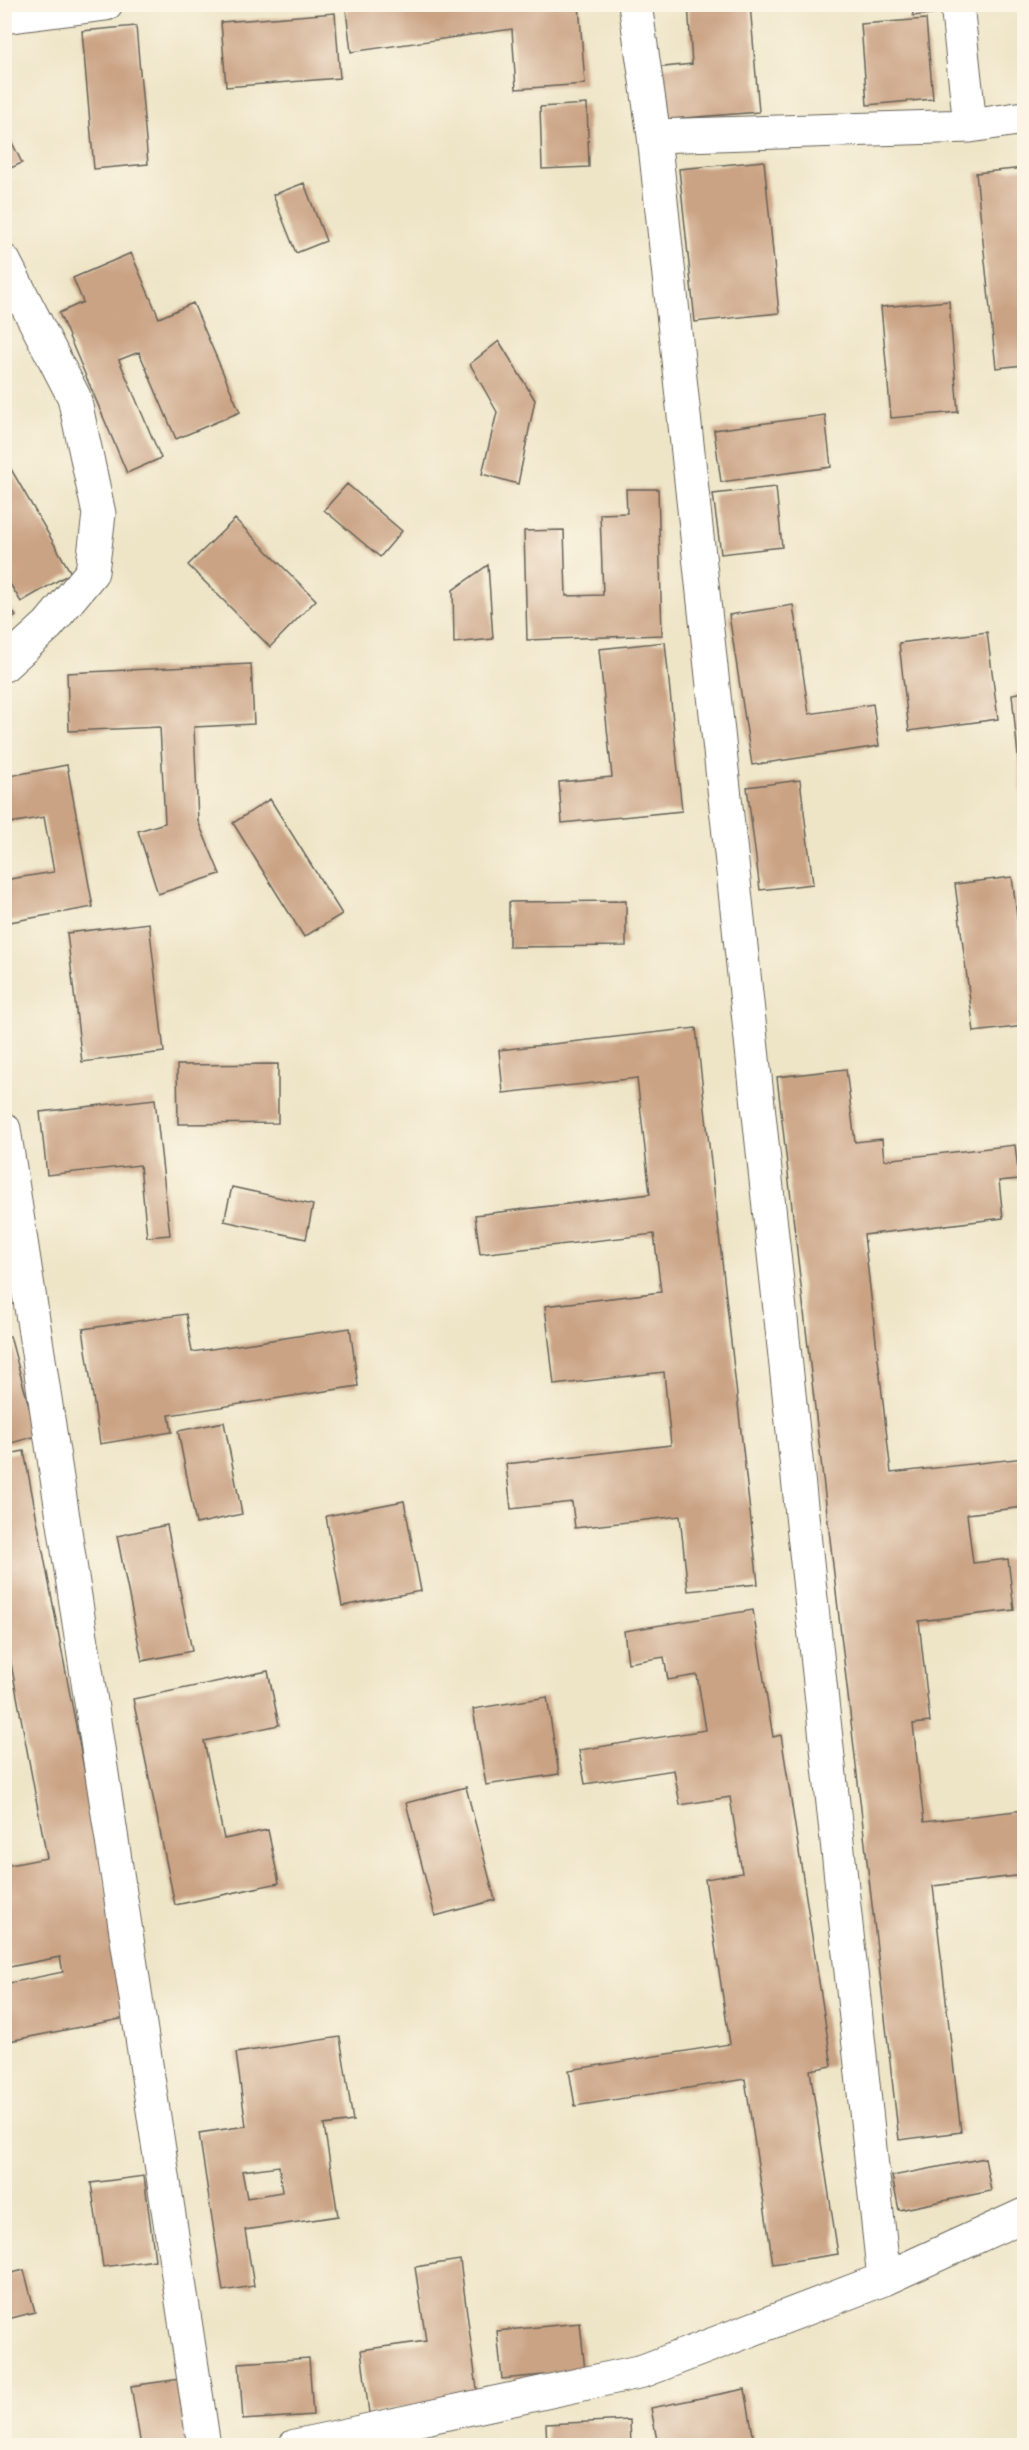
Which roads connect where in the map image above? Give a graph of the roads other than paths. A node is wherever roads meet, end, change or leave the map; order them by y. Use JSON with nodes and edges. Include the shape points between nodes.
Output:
{"nodes":[{"id":1,"x":106,"y":4,"type":"edge"},
{"id":2,"x":635,"y":4,"type":"edge"},
{"id":3,"x":957,"y":4,"type":"edge"},
{"id":4,"x":4,"y":16,"type":"edge"},
{"id":5,"x":1024,"y":118,"type":"edge"},
{"id":6,"x":970,"y":126,"type":"junction"},
{"id":7,"x":654,"y":136,"type":"junction"},
{"id":8,"x":4,"y":261,"type":"edge"},
{"id":9,"x":4,"y":665,"type":"edge"},
{"id":10,"x":4,"y":1129,"type":"edge"},
{"id":11,"x":1024,"y":2215,"type":"edge"},
{"id":12,"x":884,"y":2279,"type":"junction"},
{"id":13,"x":204,"y":2445,"type":"edge"},
{"id":14,"x":295,"y":2445,"type":"edge"}],
"edges":[{"from":1,"to":4,"type":"street"},
{"from":2,"to":7,"type":"street"},
{"from":3,"to":6,"type":"street"},
{"from":5,"to":6,"type":"street"},
{"from":6,"to":7,"type":"street"},
{"from":7,"to":12,"type":"street"},
{"from":8,"to":9,"type":"street","via":[[74,397],[99,514],[92,573],[48,625]]},
{"from":10,"to":13,"type":"street"},
{"from":11,"to":12,"type":"street"},
{"from":12,"to":14,"type":"street","via":[[643,2371]]}]}
